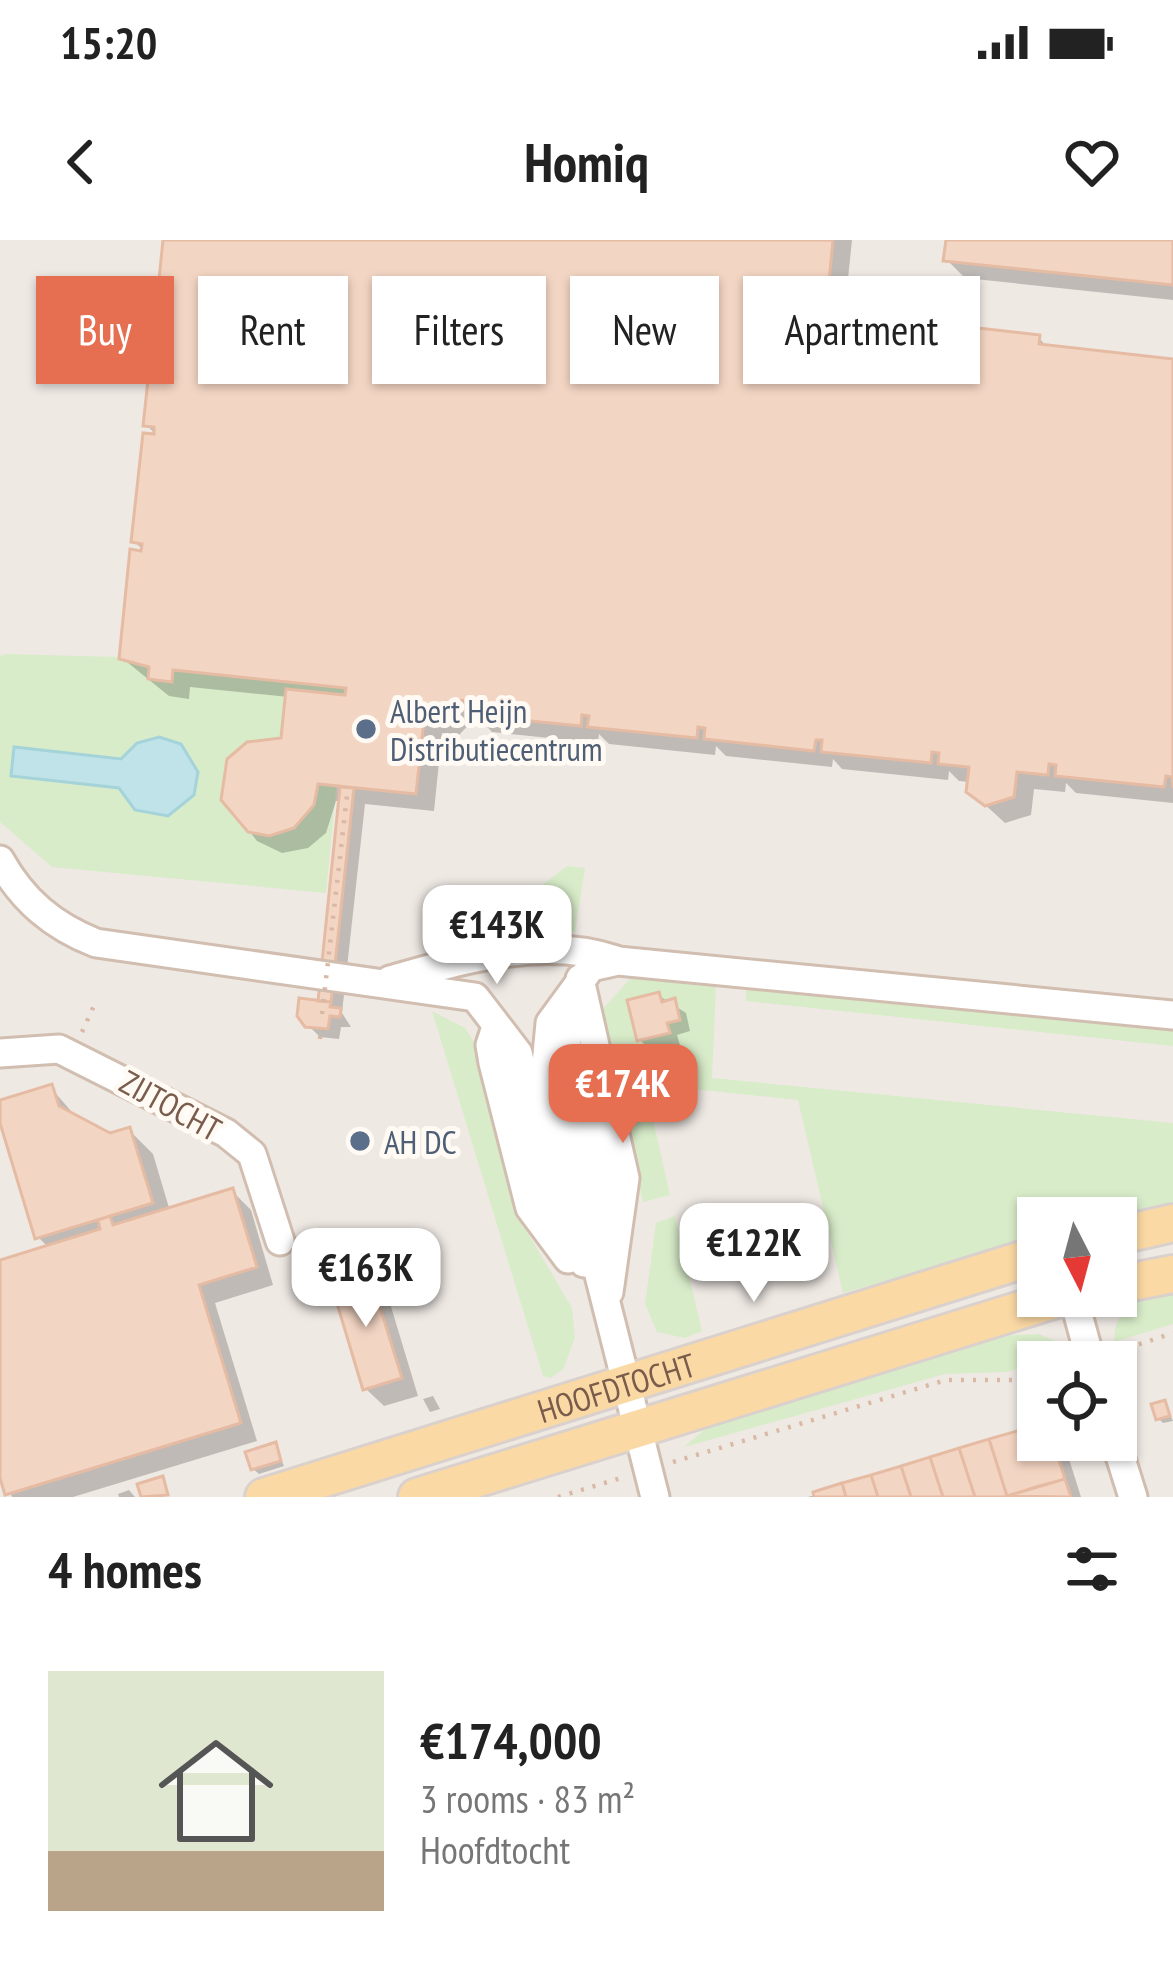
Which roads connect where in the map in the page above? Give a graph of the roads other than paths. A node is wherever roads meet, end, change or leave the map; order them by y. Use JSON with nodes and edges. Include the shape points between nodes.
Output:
{"nodes":[{"id":1,"x":0,"y":860,"type":"edge"},
{"id":2,"x":618,"y":961,"type":"junction"},
{"id":3,"x":580,"y":979,"type":"junction"},
{"id":4,"x":380,"y":983,"type":"junction"},
{"id":5,"x":1173,"y":1015,"type":"edge"},
{"id":6,"x":0,"y":1053,"type":"edge"},
{"id":7,"x":1173,"y":1222,"type":"edge"},
{"id":8,"x":1137,"y":1231,"type":"edge"},
{"id":9,"x":280,"y":1241,"type":"dead end"},
{"id":10,"x":1017,"y":1262,"type":"edge"},
{"id":11,"x":1173,"y":1274,"type":"edge"},
{"id":12,"x":1137,"y":1281,"type":"edge"},
{"id":13,"x":606,"y":1310,"type":"junction"},
{"id":14,"x":1017,"y":1312,"type":"edge"},
{"id":15,"x":623,"y":1385,"type":"junction"},
{"id":16,"x":636,"y":1428,"type":"junction"},
{"id":17,"x":1122,"y":1461,"type":"edge"},
{"id":18,"x":651,"y":1484,"type":"edge"},
{"id":19,"x":264,"y":1497,"type":"edge"},
{"id":20,"x":417,"y":1497,"type":"edge"},
{"id":21,"x":1133,"y":1497,"type":"edge"}],
"edges":[{"from":1,"to":4,"type":"street","via":[[37,910],[96,943]]},
{"from":2,"to":3,"type":"street","via":[[591,967]]},
{"from":2,"to":4,"type":"street","via":[[537,949]]},
{"from":2,"to":5,"type":"street"},
{"from":3,"to":13,"type":"street","via":[[626,1178]]},
{"from":3,"to":13,"type":"street","via":[[550,1023],[546,1065]]},
{"from":4,"to":13,"type":"street","via":[[475,997],[518,1053],[556,1205]]},
{"from":6,"to":9,"type":"street","name":"ZIJTOCHT","via":[[72,1054],[226,1133],[252,1154]]},
{"from":7,"to":8,"type":"main road"},
{"from":10,"to":15,"type":"main road","name":"HOOFDTOCHT"},
{"from":11,"to":12,"type":"main road"},
{"from":13,"to":15,"type":"street"},
{"from":14,"to":16,"type":"main road","name":"HOOFDTOCHT"},
{"from":15,"to":16,"type":"street"},
{"from":15,"to":19,"type":"main road","name":"HOOFDTOCHT"},
{"from":16,"to":18,"type":"street"},
{"from":16,"to":20,"type":"main road","name":"HOOFDTOCHT"},
{"from":17,"to":21,"type":"street"}]}
